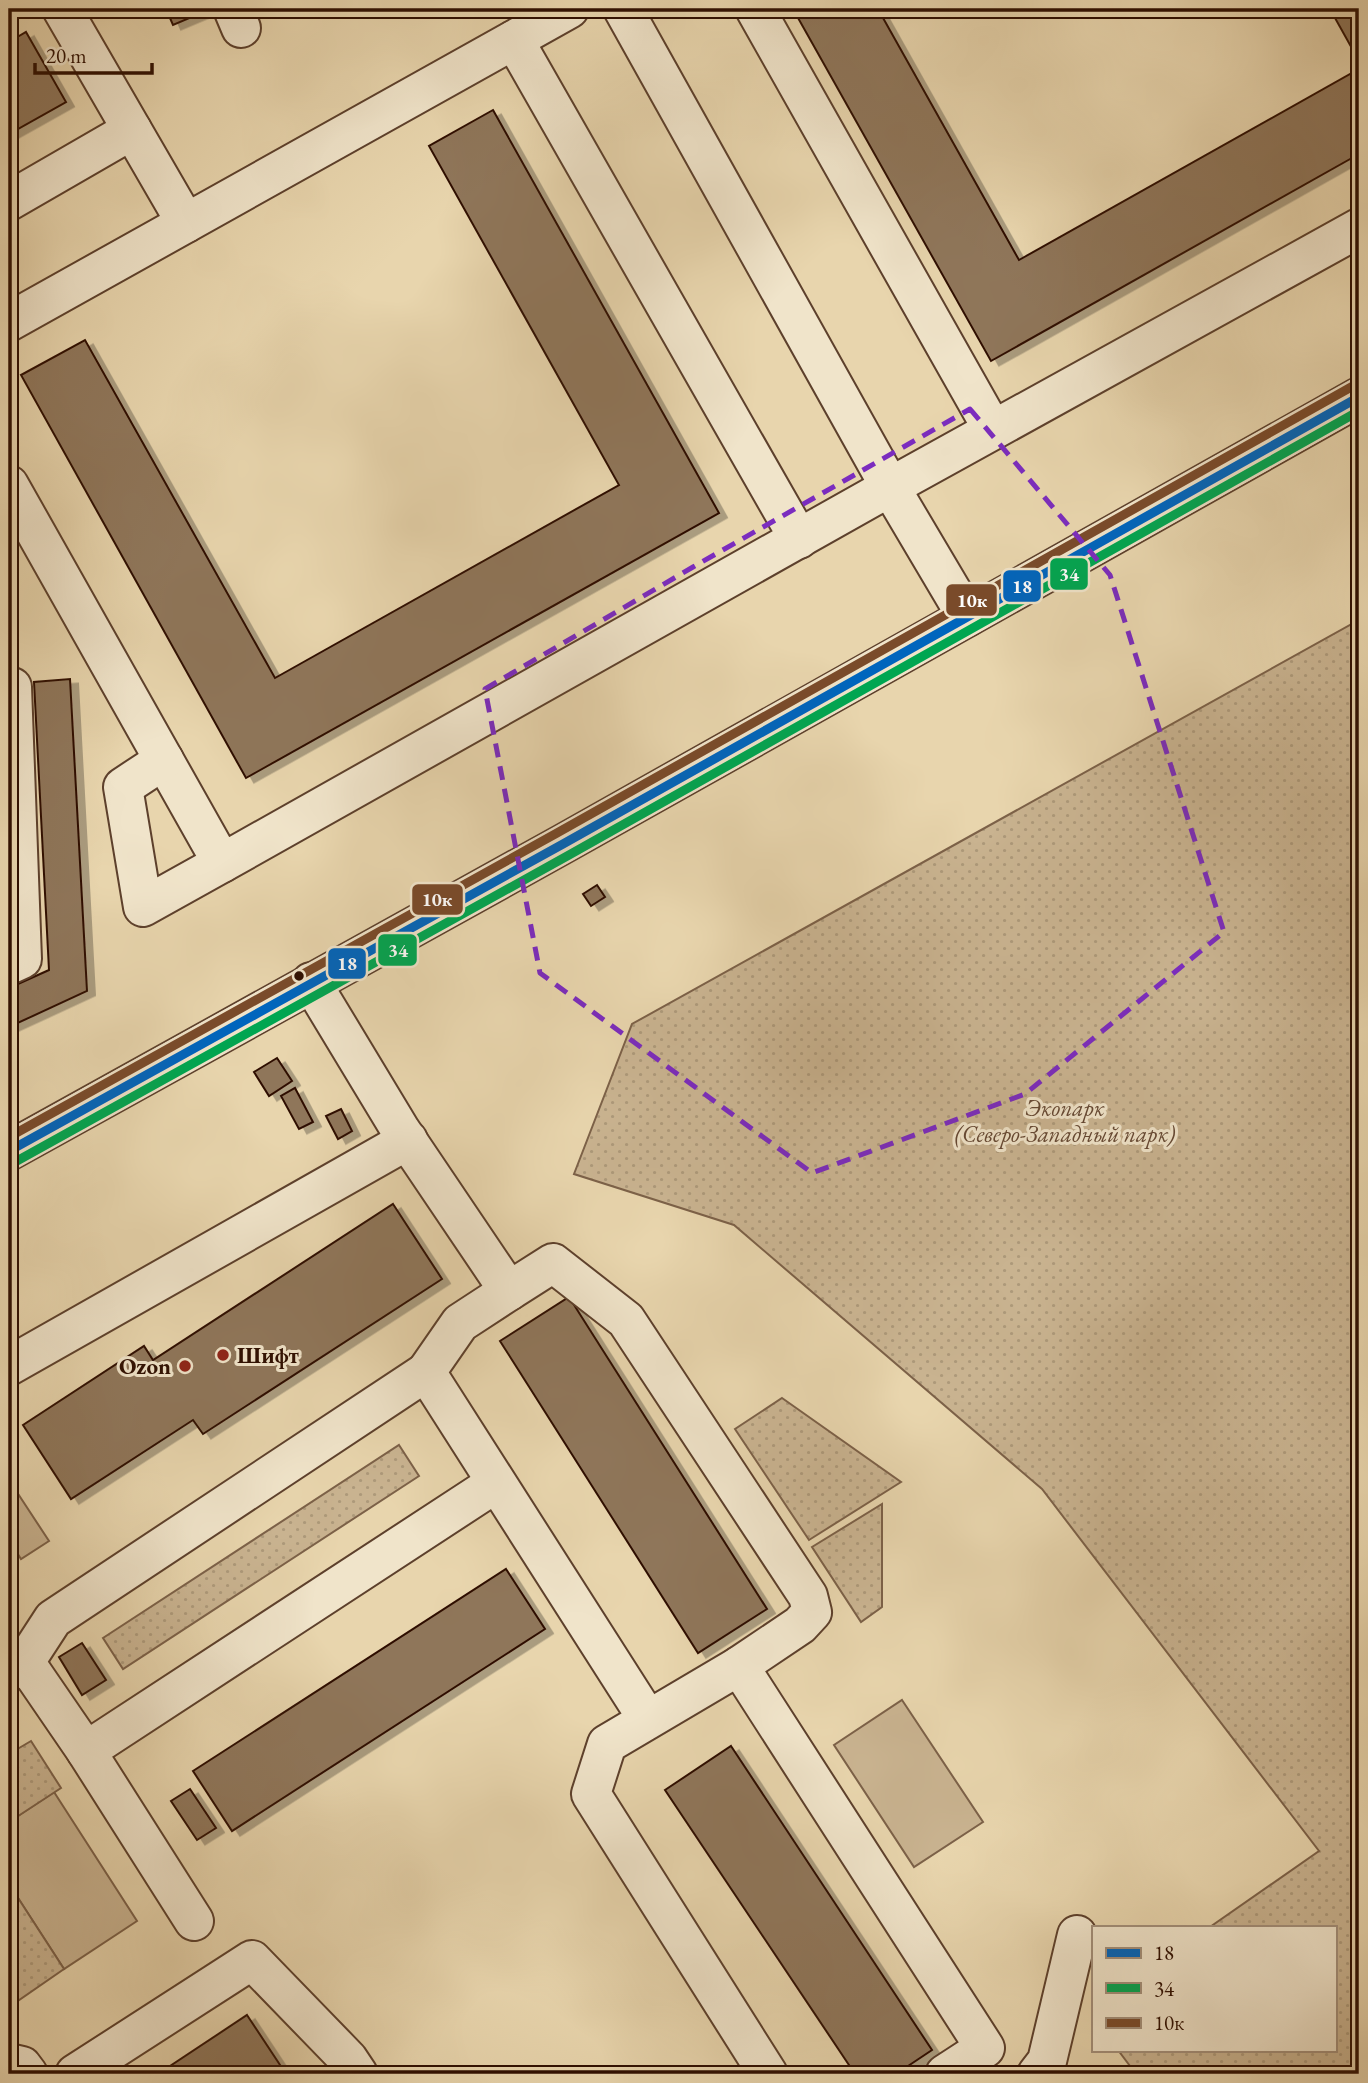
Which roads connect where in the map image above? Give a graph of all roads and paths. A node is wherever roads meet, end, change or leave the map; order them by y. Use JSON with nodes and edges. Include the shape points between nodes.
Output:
{"nodes":[{"id":1,"x":62,"y":9,"type":"edge"},
{"id":2,"x":569,"y":9,"type":"edge"},
{"id":3,"x":623,"y":9,"type":"edge"},
{"id":4,"x":755,"y":9,"type":"edge"},
{"id":5,"x":514,"y":40,"type":"junction"},
{"id":6,"x":132,"y":130,"type":"junction"},
{"id":7,"x":9,"y":201,"type":"edge"},
{"id":8,"x":186,"y":223,"type":"junction"},
{"id":9,"x":1359,"y":228,"type":"edge"},
{"id":10,"x":9,"y":322,"type":"edge"},
{"id":11,"x":1359,"y":397,"type":"edge"},
{"id":12,"x":993,"y":430,"type":"junction"},
{"id":13,"x":9,"y":485,"type":"edge"},
{"id":14,"x":890,"y":487,"type":"junction"},
{"id":15,"x":799,"y":539,"type":"junction"},
{"id":16,"x":967,"y":617,"type":"junction"},
{"id":17,"x":12,"y":687,"type":"dead end"},
{"id":18,"x":164,"y":760,"type":"junction"},
{"id":19,"x":222,"y":863,"type":"junction"},
{"id":20,"x":9,"y":965,"type":"edge"},
{"id":21,"x":311,"y":982,"type":"junction"},
{"id":22,"x":408,"y":1140,"type":"junction"},
{"id":23,"x":9,"y":1151,"type":"edge"},
{"id":24,"x":509,"y":1291,"type":"junction"},
{"id":25,"x":9,"y":1366,"type":"edge"},
{"id":26,"x":426,"y":1373,"type":"junction"},
{"id":27,"x":496,"y":1483,"type":"junction"},
{"id":28,"x":739,"y":1666,"type":"junction"},
{"id":29,"x":17,"y":1667,"type":"edge"},
{"id":30,"x":647,"y":1718,"type":"junction"},
{"id":31,"x":86,"y":1751,"type":"junction"},
{"id":32,"x":194,"y":1921,"type":"dead end"},
{"id":33,"x":1077,"y":1935,"type":"dead end"},
{"id":34,"x":985,"y":2048,"type":"junction"},
{"id":35,"x":9,"y":2063,"type":"edge"},
{"id":36,"x":1042,"y":2068,"type":"edge"},
{"id":37,"x":28,"y":2074,"type":"edge"},
{"id":38,"x":75,"y":2074,"type":"edge"},
{"id":39,"x":358,"y":2074,"type":"edge"},
{"id":40,"x":768,"y":2074,"type":"edge"},
{"id":41,"x":945,"y":2074,"type":"edge"}],
"edges":[{"from":1,"to":6,"type":"street"},
{"from":2,"to":5,"type":"street"},
{"from":3,"to":14,"type":"street"},
{"from":4,"to":12,"type":"street"},
{"from":5,"to":8,"type":"street"},
{"from":5,"to":15,"type":"street"},
{"from":6,"to":7,"type":"street"},
{"from":6,"to":8,"type":"street"},
{"from":8,"to":10,"type":"street"},
{"from":9,"to":12,"type":"street"},
{"from":11,"to":16,"type":"street"},
{"from":12,"to":14,"type":"street"},
{"from":13,"to":18,"type":"street"},
{"from":14,"to":15,"type":"street"},
{"from":14,"to":16,"type":"street"},
{"from":15,"to":19,"type":"street"},
{"from":16,"to":21,"type":"street"},
{"from":17,"to":20,"type":"street","via":[[22,959]]},
{"from":18,"to":19,"type":"street"},
{"from":18,"to":19,"type":"street","via":[[123,787],[143,907]]},
{"from":21,"to":22,"type":"street"},
{"from":21,"to":23,"type":"street"},
{"from":22,"to":24,"type":"street"},
{"from":22,"to":25,"type":"street"},
{"from":24,"to":26,"type":"street","via":[[460,1323]]},
{"from":24,"to":28,"type":"street","via":[[553,1264],[626,1320],[808,1596],[812,1612],[800,1625]]},
{"from":26,"to":27,"type":"street"},
{"from":26,"to":29,"type":"street","via":[[53,1619]]},
{"from":27,"to":30,"type":"street"},
{"from":27,"to":31,"type":"street"},
{"from":28,"to":30,"type":"street"},
{"from":28,"to":34,"type":"street"},
{"from":29,"to":31,"type":"street"},
{"from":30,"to":40,"type":"street","via":[[607,1744],[591,1794]]},
{"from":31,"to":32,"type":"street"},
{"from":33,"to":36,"type":"street"},
{"from":34,"to":36,"type":"street"},
{"from":34,"to":41,"type":"street"},
{"from":35,"to":37,"type":"street","via":[[22,2066]]},
{"from":38,"to":39,"type":"street","via":[[252,1960]]}]}
